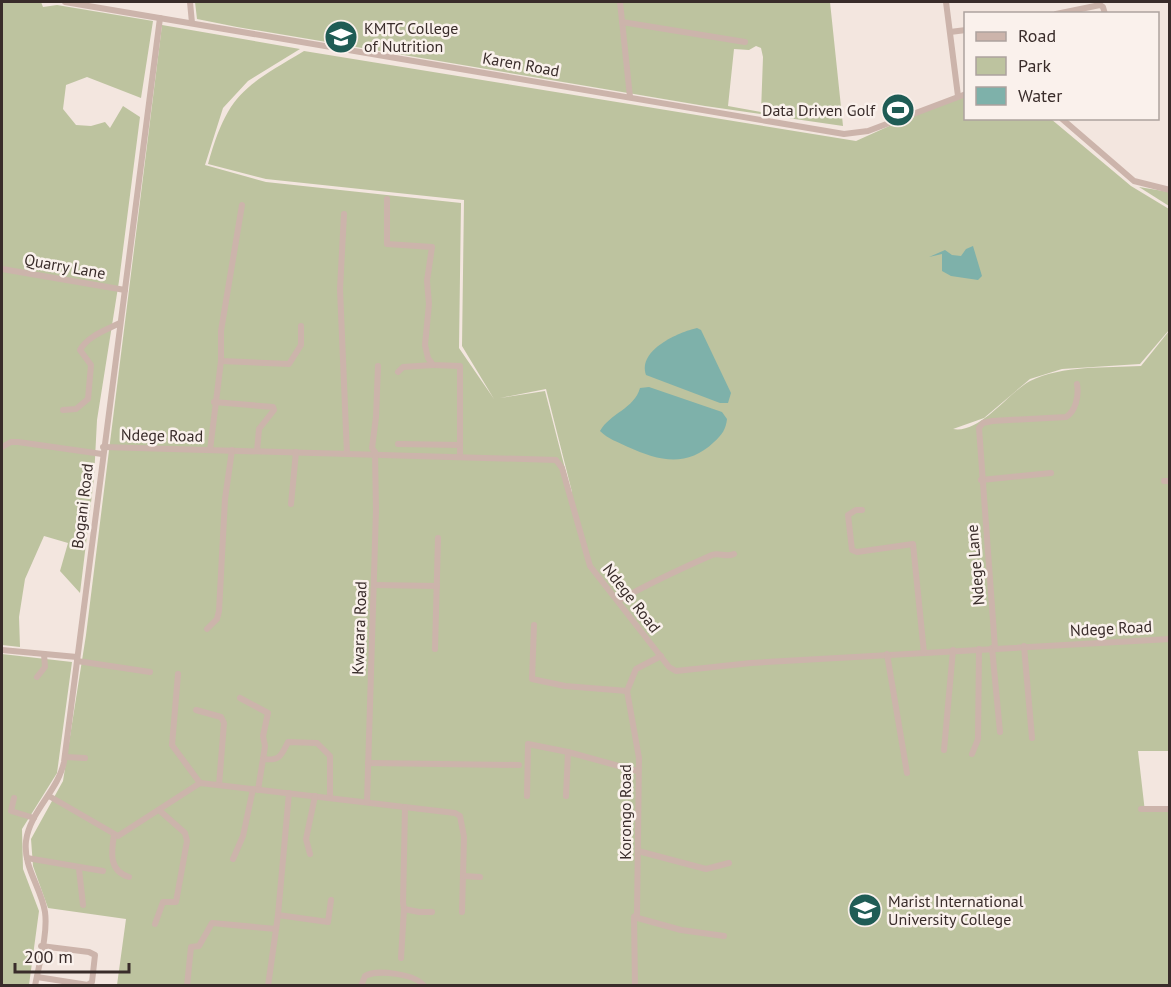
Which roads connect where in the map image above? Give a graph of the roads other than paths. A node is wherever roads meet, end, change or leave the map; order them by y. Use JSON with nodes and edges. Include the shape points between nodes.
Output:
{"nodes":[{"id":1,"x":65,"y":2,"type":"edge"},
{"id":2,"x":190,"y":2,"type":"edge"},
{"id":3,"x":620,"y":2,"type":"edge"},
{"id":4,"x":946,"y":2,"type":"edge"},
{"id":5,"x":1066,"y":12,"type":"edge"},
{"id":6,"x":1104,"y":12,"type":"edge"},
{"id":7,"x":160,"y":18,"type":"junction"},
{"id":8,"x":622,"y":22,"type":"junction"},
{"id":9,"x":192,"y":23,"type":"junction"},
{"id":10,"x":964,"y":30,"type":"edge"},
{"id":11,"x":950,"y":32,"type":"junction"},
{"id":12,"x":745,"y":42,"type":"dead end"},
{"id":13,"x":964,"y":94,"type":"edge"},
{"id":14,"x":958,"y":96,"type":"junction"},
{"id":15,"x":630,"y":97,"type":"junction"},
{"id":16,"x":1063,"y":120,"type":"edge"},
{"id":17,"x":1170,"y":190,"type":"edge"},
{"id":18,"x":387,"y":200,"type":"dead end"},
{"id":19,"x":242,"y":205,"type":"dead end"},
{"id":20,"x":344,"y":214,"type":"dead end"},
{"id":21,"x":2,"y":269,"type":"edge"},
{"id":22,"x":125,"y":290,"type":"junction"},
{"id":23,"x":120,"y":323,"type":"junction"},
{"id":24,"x":301,"y":326,"type":"dead end"},
{"id":25,"x":221,"y":361,"type":"junction"},
{"id":26,"x":433,"y":365,"type":"junction"},
{"id":27,"x":378,"y":366,"type":"dead end"},
{"id":28,"x":398,"y":372,"type":"dead end"},
{"id":29,"x":1077,"y":384,"type":"dead end"},
{"id":30,"x":214,"y":402,"type":"junction"},
{"id":31,"x":63,"y":410,"type":"dead end"},
{"id":32,"x":398,"y":444,"type":"dead end"},
{"id":33,"x":460,"y":445,"type":"junction"},
{"id":34,"x":2,"y":447,"type":"edge"},
{"id":35,"x":210,"y":450,"type":"junction"},
{"id":36,"x":232,"y":450,"type":"junction"},
{"id":37,"x":103,"y":451,"type":"junction"},
{"id":38,"x":257,"y":451,"type":"junction"},
{"id":39,"x":296,"y":452,"type":"junction"},
{"id":40,"x":347,"y":454,"type":"junction"},
{"id":41,"x":375,"y":455,"type":"junction"},
{"id":42,"x":460,"y":457,"type":"junction"},
{"id":43,"x":1051,"y":473,"type":"dead end"},
{"id":44,"x":981,"y":480,"type":"junction"},
{"id":45,"x":291,"y":504,"type":"dead end"},
{"id":46,"x":862,"y":510,"type":"dead end"},
{"id":47,"x":438,"y":538,"type":"dead end"},
{"id":48,"x":734,"y":554,"type":"dead end"},
{"id":49,"x":374,"y":585,"type":"junction"},
{"id":50,"x":437,"y":586,"type":"junction"},
{"id":51,"x":618,"y":601,"type":"junction"},
{"id":52,"x":534,"y":625,"type":"dead end"},
{"id":53,"x":207,"y":629,"type":"dead end"},
{"id":54,"x":1170,"y":639,"type":"edge"},
{"id":55,"x":1024,"y":646,"type":"junction"},
{"id":56,"x":994,"y":648,"type":"junction"},
{"id":57,"x":435,"y":649,"type":"dead end"},
{"id":58,"x":979,"y":649,"type":"junction"},
{"id":59,"x":2,"y":650,"type":"edge"},
{"id":60,"x":953,"y":650,"type":"junction"},
{"id":61,"x":924,"y":653,"type":"junction"},
{"id":62,"x":44,"y":654,"type":"junction"},
{"id":63,"x":887,"y":654,"type":"junction"},
{"id":64,"x":661,"y":657,"type":"junction"},
{"id":65,"x":77,"y":659,"type":"junction"},
{"id":66,"x":150,"y":672,"type":"dead end"},
{"id":67,"x":178,"y":674,"type":"dead end"},
{"id":68,"x":37,"y":677,"type":"dead end"},
{"id":69,"x":627,"y":691,"type":"junction"},
{"id":70,"x":240,"y":698,"type":"dead end"},
{"id":71,"x":196,"y":710,"type":"dead end"},
{"id":72,"x":1000,"y":732,"type":"dead end"},
{"id":73,"x":1032,"y":738,"type":"dead end"},
{"id":74,"x":944,"y":750,"type":"dead end"},
{"id":75,"x":568,"y":752,"type":"junction"},
{"id":76,"x":972,"y":753,"type":"dead end"},
{"id":77,"x":65,"y":756,"type":"junction"},
{"id":78,"x":85,"y":758,"type":"dead end"},
{"id":79,"x":263,"y":759,"type":"junction"},
{"id":80,"x":368,"y":763,"type":"junction"},
{"id":81,"x":519,"y":765,"type":"dead end"},
{"id":82,"x":638,"y":771,"type":"junction"},
{"id":83,"x":907,"y":773,"type":"dead end"},
{"id":84,"x":200,"y":783,"type":"junction"},
{"id":85,"x":219,"y":785,"type":"junction"},
{"id":86,"x":255,"y":789,"type":"junction"},
{"id":87,"x":289,"y":793,"type":"junction"},
{"id":88,"x":49,"y":796,"type":"junction"},
{"id":89,"x":315,"y":796,"type":"junction"},
{"id":90,"x":527,"y":796,"type":"dead end"},
{"id":91,"x":566,"y":796,"type":"dead end"},
{"id":92,"x":14,"y":798,"type":"dead end"},
{"id":93,"x":330,"y":798,"type":"junction"},
{"id":94,"x":367,"y":802,"type":"junction"},
{"id":95,"x":405,"y":807,"type":"junction"},
{"id":96,"x":1141,"y":809,"type":"dead end"},
{"id":97,"x":1170,"y":809,"type":"edge"},
{"id":98,"x":159,"y":810,"type":"junction"},
{"id":99,"x":34,"y":818,"type":"junction"},
{"id":100,"x":114,"y":835,"type":"junction"},
{"id":101,"x":638,"y":851,"type":"junction"},
{"id":102,"x":310,"y":854,"type":"dead end"},
{"id":103,"x":27,"y":858,"type":"junction"},
{"id":104,"x":233,"y":859,"type":"dead end"},
{"id":105,"x":729,"y":863,"type":"dead end"},
{"id":106,"x":79,"y":869,"type":"junction"},
{"id":107,"x":103,"y":871,"type":"dead end"},
{"id":108,"x":463,"y":876,"type":"junction"},
{"id":109,"x":129,"y":877,"type":"dead end"},
{"id":110,"x":480,"y":877,"type":"dead end"},
{"id":111,"x":331,"y":900,"type":"dead end"},
{"id":112,"x":83,"y":905,"type":"dead end"},
{"id":113,"x":404,"y":909,"type":"junction"},
{"id":114,"x":432,"y":912,"type":"dead end"},
{"id":115,"x":462,"y":912,"type":"dead end"},
{"id":116,"x":278,"y":915,"type":"junction"},
{"id":117,"x":634,"y":917,"type":"junction"},
{"id":118,"x":155,"y":924,"type":"dead end"},
{"id":119,"x":276,"y":929,"type":"junction"},
{"id":120,"x":724,"y":936,"type":"dead end"},
{"id":121,"x":41,"y":946,"type":"junction"},
{"id":122,"x":401,"y":958,"type":"dead end"},
{"id":123,"x":37,"y":977,"type":"junction"},
{"id":124,"x":35,"y":986,"type":"edge"},
{"id":125,"x":187,"y":986,"type":"edge"},
{"id":126,"x":268,"y":986,"type":"edge"},
{"id":127,"x":361,"y":986,"type":"edge"},
{"id":128,"x":424,"y":986,"type":"edge"},
{"id":129,"x":635,"y":986,"type":"edge"}],
"edges":[{"from":1,"to":7,"type":"street","name":"Karen Road"},
{"from":2,"to":9,"type":"street"},
{"from":3,"to":8,"type":"street"},
{"from":4,"to":11,"type":"street"},
{"from":5,"to":6,"type":"street","via":[[1100,5]]},
{"from":7,"to":9,"type":"street","name":"Karen Road"},
{"from":7,"to":22,"type":"street","name":"Bogani Road"},
{"from":8,"to":12,"type":"street"},
{"from":8,"to":15,"type":"street"},
{"from":9,"to":15,"type":"street","name":"Karen Road"},
{"from":10,"to":11,"type":"street"},
{"from":11,"to":14,"type":"street"},
{"from":13,"to":14,"type":"street","name":"Karen Road"},
{"from":14,"to":15,"type":"street","name":"Karen Road","via":[[878,128],[850,134]]},
{"from":16,"to":17,"type":"street","via":[[1134,181]]},
{"from":18,"to":26,"type":"street","via":[[387,244],[432,246],[425,345]]},
{"from":19,"to":25,"type":"street","via":[[221,331]]},
{"from":20,"to":40,"type":"street","via":[[341,336]]},
{"from":21,"to":22,"type":"street","name":"Quarry Lane"},
{"from":22,"to":23,"type":"street","name":"Bogani Road"},
{"from":23,"to":31,"type":"street","via":[[82,346],[80,350],[91,364],[88,399],[76,409]]},
{"from":23,"to":37,"type":"street","name":"Bogani Road"},
{"from":24,"to":25,"type":"street","via":[[300,345],[289,364]]},
{"from":25,"to":30,"type":"street"},
{"from":26,"to":28,"type":"street","via":[[403,367]]},
{"from":26,"to":33,"type":"street","via":[[460,366]]},
{"from":27,"to":41,"type":"street","name":"Kwarara Road","via":[[372,448]]},
{"from":29,"to":44,"type":"street","name":"Ndege Lane","via":[[1078,395],[1072,413],[1066,417],[981,425],[977,434]]},
{"from":30,"to":35,"type":"street"},
{"from":30,"to":38,"type":"street","via":[[273,407],[259,429]]},
{"from":32,"to":33,"type":"street"},
{"from":33,"to":42,"type":"street"},
{"from":34,"to":37,"type":"street","name":"Ndege Road","via":[[18,442]]},
{"from":35,"to":36,"type":"street","name":"Ndege Road"},
{"from":35,"to":37,"type":"street","name":"Ndege Road"},
{"from":36,"to":38,"type":"street","name":"Ndege Road"},
{"from":36,"to":53,"type":"street","via":[[225,499],[219,611]]},
{"from":37,"to":65,"type":"street","name":"Bogani Road"},
{"from":38,"to":39,"type":"street","name":"Ndege Road"},
{"from":39,"to":40,"type":"street","name":"Ndege Road"},
{"from":39,"to":45,"type":"street"},
{"from":40,"to":41,"type":"street","name":"Ndege Road"},
{"from":41,"to":42,"type":"street","name":"Ndege Road"},
{"from":41,"to":49,"type":"street","name":"Kwarara Road"},
{"from":42,"to":51,"type":"street","name":"Ndege Road","via":[[558,461],[587,560]]},
{"from":43,"to":44,"type":"street"},
{"from":44,"to":56,"type":"street","name":"Ndege Lane"},
{"from":46,"to":61,"type":"street","via":[[848,515],[852,550],[913,543]]},
{"from":47,"to":50,"type":"street"},
{"from":48,"to":51,"type":"street","via":[[715,554]]},
{"from":49,"to":50,"type":"street"},
{"from":49,"to":80,"type":"street","name":"Kwarara Road"},
{"from":50,"to":57,"type":"street"},
{"from":51,"to":64,"type":"street","name":"Ndege Road"},
{"from":52,"to":69,"type":"street","via":[[532,679]]},
{"from":54,"to":55,"type":"street","name":"Ndege Road"},
{"from":55,"to":56,"type":"street","name":"Ndege Road"},
{"from":55,"to":73,"type":"street"},
{"from":56,"to":58,"type":"street","name":"Ndege Road"},
{"from":56,"to":72,"type":"street","name":"Ndege Lane"},
{"from":58,"to":60,"type":"street","name":"Ndege Road"},
{"from":58,"to":76,"type":"street","via":[[978,739]]},
{"from":59,"to":62,"type":"street"},
{"from":60,"to":61,"type":"street","name":"Ndege Road"},
{"from":60,"to":74,"type":"street"},
{"from":61,"to":63,"type":"street","name":"Ndege Road"},
{"from":62,"to":65,"type":"street"},
{"from":62,"to":68,"type":"street","via":[[45,667]]},
{"from":63,"to":64,"type":"street","name":"Ndege Road","via":[[679,671],[674,671]]},
{"from":63,"to":83,"type":"street"},
{"from":64,"to":69,"type":"street","via":[[636,669]]},
{"from":65,"to":66,"type":"street"},
{"from":65,"to":77,"type":"street","name":"Bogani Road"},
{"from":67,"to":84,"type":"street","via":[[172,745]]},
{"from":69,"to":82,"type":"street","name":"Korongo Road"},
{"from":70,"to":79,"type":"street","via":[[267,710]]},
{"from":71,"to":85,"type":"street","via":[[221,717],[224,723]]},
{"from":75,"to":82,"type":"street"},
{"from":75,"to":90,"type":"street","via":[[528,744]]},
{"from":75,"to":91,"type":"street"},
{"from":77,"to":78,"type":"street"},
{"from":77,"to":88,"type":"street","name":"Bogani Road","via":[[61,775]]},
{"from":79,"to":86,"type":"street"},
{"from":79,"to":93,"type":"street","via":[[282,757],[289,742],[322,746],[330,756]]},
{"from":80,"to":81,"type":"street"},
{"from":80,"to":94,"type":"street","name":"Kwarara Road"},
{"from":82,"to":101,"type":"street","name":"Korongo Road"},
{"from":84,"to":85,"type":"street"},
{"from":84,"to":98,"type":"street"},
{"from":85,"to":86,"type":"street"},
{"from":86,"to":87,"type":"street"},
{"from":86,"to":104,"type":"street"},
{"from":87,"to":89,"type":"street"},
{"from":87,"to":116,"type":"street"},
{"from":88,"to":99,"type":"street","name":"Bogani Road"},
{"from":88,"to":100,"type":"street"},
{"from":89,"to":93,"type":"street"},
{"from":89,"to":102,"type":"street","via":[[306,839]]},
{"from":92,"to":99,"type":"street","via":[[11,811]]},
{"from":93,"to":94,"type":"street"},
{"from":94,"to":95,"type":"street"},
{"from":95,"to":108,"type":"street","via":[[460,816]]},
{"from":95,"to":113,"type":"street"},
{"from":96,"to":97,"type":"street"},
{"from":98,"to":100,"type":"street","via":[[121,836]]},
{"from":98,"to":118,"type":"street","via":[[181,828],[187,841],[176,902],[163,902]]},
{"from":99,"to":103,"type":"street","name":"Bogani Road","via":[[27,835]]},
{"from":100,"to":109,"type":"street","via":[[114,866],[118,873]]},
{"from":101,"to":105,"type":"street","via":[[706,869]]},
{"from":101,"to":117,"type":"street","name":"Korongo Road"},
{"from":103,"to":106,"type":"street"},
{"from":103,"to":121,"type":"street","name":"Bogani Road","via":[[44,909]]},
{"from":106,"to":107,"type":"street"},
{"from":106,"to":112,"type":"street"},
{"from":108,"to":110,"type":"street"},
{"from":108,"to":115,"type":"street"},
{"from":111,"to":116,"type":"street","via":[[326,922]]},
{"from":113,"to":114,"type":"street"},
{"from":113,"to":122,"type":"street"},
{"from":116,"to":119,"type":"street"},
{"from":117,"to":120,"type":"street","via":[[681,930]]},
{"from":117,"to":129,"type":"street","name":"Korongo Road"},
{"from":119,"to":125,"type":"street","via":[[212,923],[199,946],[191,947]]},
{"from":119,"to":126,"type":"street"},
{"from":121,"to":123,"type":"street","name":"Bogani Road"},
{"from":121,"to":123,"type":"street","via":[[95,955],[92,982],[84,985]]},
{"from":123,"to":124,"type":"street","name":"Bogani Road"},
{"from":127,"to":128,"type":"street","via":[[365,976],[374,973],[416,979]]}]}
